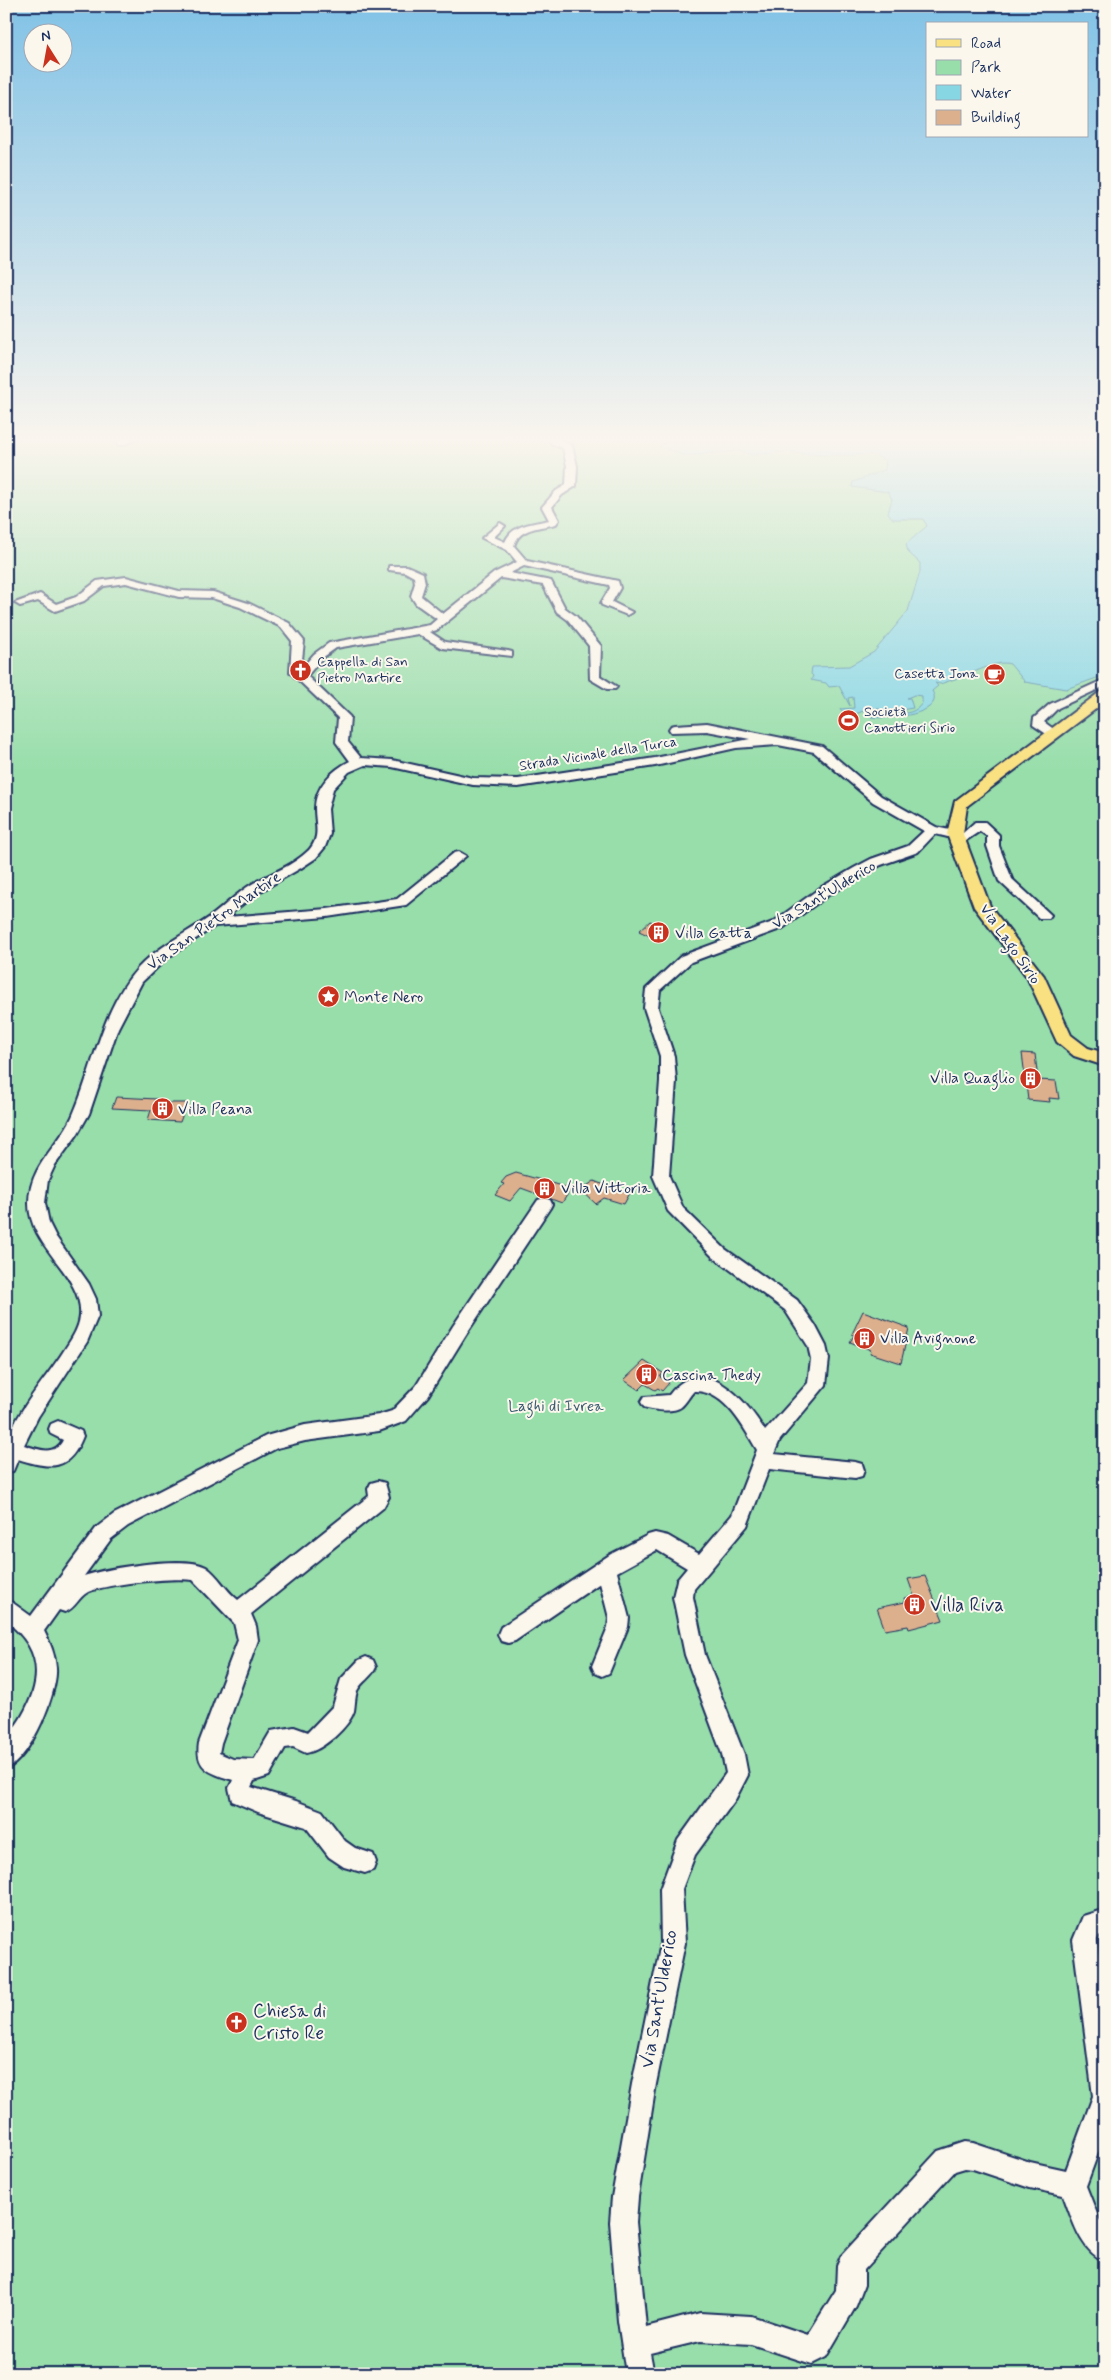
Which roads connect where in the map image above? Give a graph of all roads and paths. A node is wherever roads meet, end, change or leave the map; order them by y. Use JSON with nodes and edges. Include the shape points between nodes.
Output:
{"nodes":[{"id":1,"x":512,"y":549,"type":"edge"},
{"id":2,"x":524,"y":563,"type":"junction"},
{"id":3,"x":393,"y":568,"type":"dead end"},
{"id":4,"x":498,"y":575,"type":"junction"},
{"id":5,"x":20,"y":603,"type":"dead end"},
{"id":6,"x":627,"y":612,"type":"dead end"},
{"id":7,"x":444,"y":619,"type":"junction"},
{"id":8,"x":421,"y":631,"type":"junction"},
{"id":9,"x":508,"y":654,"type":"dead end"},
{"id":10,"x":302,"y":675,"type":"junction"},
{"id":11,"x":1105,"y":682,"type":"edge"},
{"id":12,"x":611,"y":687,"type":"dead end"},
{"id":13,"x":1105,"y":695,"type":"edge"},
{"id":14,"x":675,"y":730,"type":"dead end"},
{"id":15,"x":1049,"y":730,"type":"dead end"},
{"id":16,"x":783,"y":741,"type":"junction"},
{"id":17,"x":358,"y":762,"type":"junction"},
{"id":18,"x":932,"y":830,"type":"junction"},
{"id":19,"x":956,"y":834,"type":"junction"},
{"id":20,"x":459,"y":856,"type":"dead end"},
{"id":21,"x":1044,"y":915,"type":"dead end"},
{"id":22,"x":212,"y":922,"type":"junction"},
{"id":23,"x":1105,"y":1060,"type":"edge"},
{"id":24,"x":544,"y":1204,"type":"dead end"},
{"id":25,"x":650,"y":1402,"type":"dead end"},
{"id":26,"x":58,"y":1429,"type":"dead end"},
{"id":27,"x":765,"y":1455,"type":"junction"},
{"id":28,"x":10,"y":1457,"type":"edge"},
{"id":29,"x":855,"y":1470,"type":"dead end"},
{"id":30,"x":378,"y":1489,"type":"dead end"},
{"id":31,"x":701,"y":1566,"type":"junction"},
{"id":32,"x":606,"y":1568,"type":"junction"},
{"id":33,"x":6,"y":1609,"type":"edge"},
{"id":34,"x":237,"y":1613,"type":"junction"},
{"id":35,"x":34,"y":1634,"type":"junction"},
{"id":36,"x":508,"y":1634,"type":"dead end"},
{"id":37,"x":602,"y":1666,"type":"dead end"},
{"id":38,"x":366,"y":1667,"type":"dead end"},
{"id":39,"x":6,"y":1759,"type":"edge"},
{"id":40,"x":247,"y":1772,"type":"junction"},
{"id":41,"x":365,"y":1862,"type":"dead end"},
{"id":42,"x":1105,"y":1926,"type":"edge"},
{"id":43,"x":1072,"y":2184,"type":"junction"},
{"id":44,"x":1105,"y":2248,"type":"edge"},
{"id":45,"x":635,"y":2343,"type":"junction"},
{"id":46,"x":640,"y":2374,"type":"edge"}],
"edges":[{"from":1,"to":2,"type":"street"},
{"from":2,"to":4,"type":"street"},
{"from":2,"to":6,"type":"street","via":[[614,583],[615,588],[606,603]]},
{"from":3,"to":7,"type":"street","via":[[407,569],[419,575],[416,596]]},
{"from":4,"to":7,"type":"street"},
{"from":4,"to":12,"type":"street","via":[[547,583],[561,610],[572,618],[595,646],[594,676]]},
{"from":5,"to":10,"type":"street","via":[[40,597],[55,608],[80,598],[96,586],[116,580],[191,596],[213,595],[258,611],[285,625],[298,641],[295,669]]},
{"from":7,"to":8,"type":"street","via":[[434,628]]},
{"from":8,"to":9,"type":"street","via":[[442,644]]},
{"from":8,"to":10,"type":"street","via":[[333,645],[318,656]]},
{"from":10,"to":17,"type":"street","via":[[344,717],[340,742]]},
{"from":11,"to":15,"type":"street","via":[[1054,706],[1038,721]]},
{"from":13,"to":19,"type":"main road","name":"Via Lago Sirio","via":[[960,804]]},
{"from":14,"to":16,"type":"street","via":[[707,727]]},
{"from":16,"to":17,"type":"street","name":"Strada Vicinale della Turca","via":[[718,748],[660,761],[516,783],[472,782],[421,770]]},
{"from":16,"to":18,"type":"street","via":[[820,750],[877,799]]},
{"from":17,"to":22,"type":"street","name":"Via San Pietro Martire","via":[[341,771],[327,789],[321,802],[324,838],[311,855],[253,890]]},
{"from":18,"to":19,"type":"street"},
{"from":18,"to":27,"type":"street","name":"Via Sant'Ulderico","via":[[912,849],[859,871],[778,925],[686,959],[653,989],[651,1008],[667,1056],[661,1176],[676,1210],[719,1254],[791,1305],[817,1346],[820,1359],[817,1385],[772,1436]]},
{"from":19,"to":21,"type":"street","via":[[965,836],[980,825],[993,835],[993,846],[1006,881]]},
{"from":19,"to":23,"type":"main road","name":"Via Lago Sirio","via":[[982,907],[1035,976],[1063,1038],[1081,1052]]},
{"from":20,"to":22,"type":"street","via":[[401,902],[327,914]]},
{"from":22,"to":28,"type":"street","name":"Via San Pietro Martire","via":[[156,960],[137,978],[102,1050],[76,1123],[42,1175],[37,1207],[41,1228],[83,1289],[90,1315],[74,1349],[32,1413]]},
{"from":24,"to":35,"type":"street","via":[[458,1331],[422,1391],[399,1416],[379,1423],[305,1433],[273,1441],[121,1520],[104,1533]]},
{"from":25,"to":27,"type":"street","via":[[674,1402],[692,1384],[715,1389],[740,1407]]},
{"from":26,"to":28,"type":"street","via":[[74,1436],[60,1458]]},
{"from":27,"to":29,"type":"street"},
{"from":27,"to":31,"type":"street","name":"Via Sant'Ulderico","via":[[740,1520]]},
{"from":30,"to":34,"type":"street","via":[[376,1502]]},
{"from":31,"to":32,"type":"street","via":[[655,1541]]},
{"from":31,"to":45,"type":"street","name":"Via Sant'Ulderico","via":[[684,1586],[684,1597],[695,1655],[737,1775],[686,1848],[670,1889],[673,1942],[644,2084],[623,2222]]},
{"from":32,"to":36,"type":"street"},
{"from":32,"to":37,"type":"street","via":[[620,1618]]},
{"from":33,"to":35,"type":"street"},
{"from":34,"to":35,"type":"street","via":[[197,1572],[169,1570],[82,1585]]},
{"from":34,"to":40,"type":"street","via":[[244,1618],[248,1640],[207,1752],[213,1762]]},
{"from":35,"to":39,"type":"street","via":[[44,1654],[43,1694],[33,1718]]},
{"from":38,"to":40,"type":"street","via":[[348,1686],[343,1711],[319,1737],[306,1743],[294,1736],[279,1738],[262,1769]]},
{"from":40,"to":41,"type":"street","via":[[240,1793],[316,1820],[332,1846]]},
{"from":42,"to":43,"type":"street","via":[[1091,1924],[1085,1940],[1105,2096]]},
{"from":43,"to":44,"type":"street","via":[[1089,2228]]},
{"from":43,"to":45,"type":"street","via":[[1030,2175],[972,2156],[947,2160],[850,2265],[851,2285],[847,2297],[812,2350],[751,2330],[700,2327]]},
{"from":45,"to":46,"type":"street","name":"Via Sant'Ulderico"}]}
